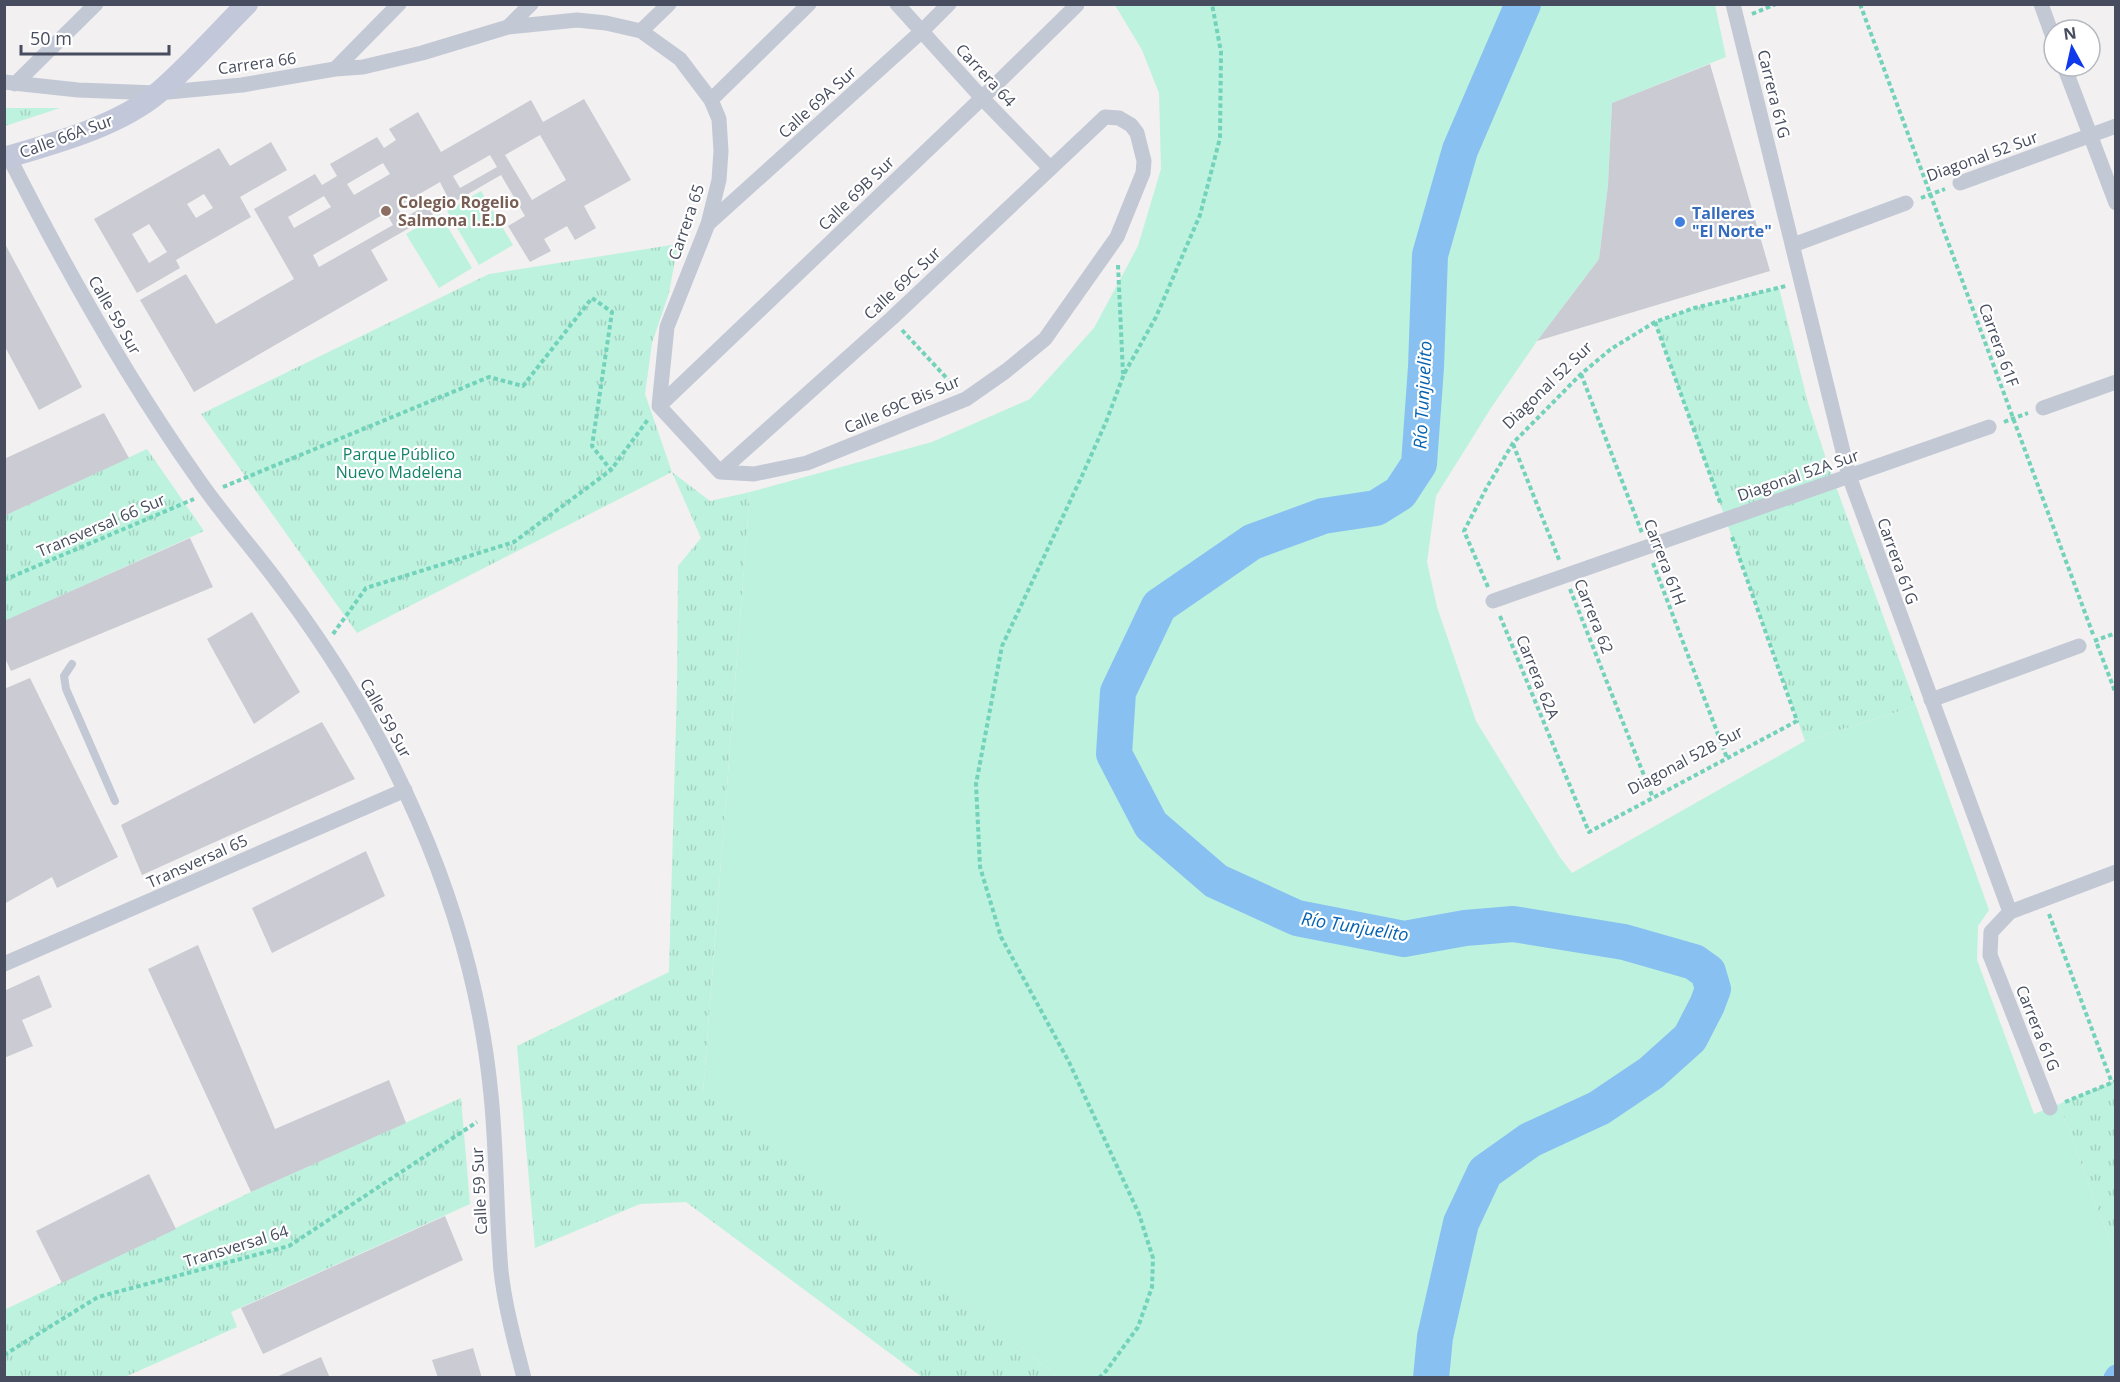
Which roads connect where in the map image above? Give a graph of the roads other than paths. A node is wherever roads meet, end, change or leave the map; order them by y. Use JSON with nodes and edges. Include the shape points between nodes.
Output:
{"nodes":[{"id":1,"x":96,"y":4,"type":"edge"},
{"id":2,"x":247,"y":4,"type":"edge"},
{"id":3,"x":399,"y":4,"type":"edge"},
{"id":4,"x":531,"y":4,"type":"edge"},
{"id":5,"x":669,"y":4,"type":"edge"},
{"id":6,"x":809,"y":4,"type":"edge"},
{"id":7,"x":897,"y":4,"type":"edge"},
{"id":8,"x":949,"y":4,"type":"edge"},
{"id":9,"x":1077,"y":5,"type":"edge"},
{"id":10,"x":1735,"y":12,"type":"edge"},
{"id":11,"x":508,"y":27,"type":"junction"},
{"id":12,"x":922,"y":31,"type":"junction"},
{"id":13,"x":641,"y":32,"type":"junction"},
{"id":14,"x":335,"y":69,"type":"junction"},
{"id":15,"x":2069,"y":78,"type":"edge"},
{"id":16,"x":10,"y":83,"type":"edge"},
{"id":17,"x":158,"y":93,"type":"junction"},
{"id":18,"x":982,"y":98,"type":"junction"},
{"id":19,"x":711,"y":100,"type":"junction"},
{"id":20,"x":1105,"y":117,"type":"joint"},
{"id":21,"x":2115,"y":126,"type":"edge"},
{"id":22,"x":2090,"y":135,"type":"junction"},
{"id":23,"x":7,"y":157,"type":"edge"},
{"id":24,"x":1050,"y":168,"type":"junction"},
{"id":25,"x":1960,"y":183,"type":"road end"},
{"id":26,"x":1906,"y":203,"type":"road end"},
{"id":27,"x":2115,"y":203,"type":"edge"},
{"id":28,"x":708,"y":224,"type":"junction"},
{"id":29,"x":1793,"y":245,"type":"junction"},
{"id":30,"x":2115,"y":382,"type":"edge"},
{"id":31,"x":659,"y":406,"type":"junction"},
{"id":32,"x":2043,"y":408,"type":"road end"},
{"id":33,"x":1989,"y":427,"type":"road end"},
{"id":34,"x":720,"y":472,"type":"junction"},
{"id":35,"x":1849,"y":476,"type":"junction"},
{"id":36,"x":1493,"y":601,"type":"road end"},
{"id":37,"x":2079,"y":646,"type":"road end"},
{"id":38,"x":72,"y":664,"type":"dead end"},
{"id":39,"x":1930,"y":700,"type":"junction"},
{"id":40,"x":405,"y":790,"type":"junction"},
{"id":41,"x":115,"y":801,"type":"dead end"},
{"id":42,"x":2115,"y":873,"type":"edge"},
{"id":43,"x":2010,"y":912,"type":"junction"},
{"id":44,"x":4,"y":964,"type":"edge"},
{"id":45,"x":2050,"y":1108,"type":"road end"},
{"id":46,"x":524,"y":1377,"type":"edge"}],
"edges":[{"from":1,"to":16,"type":"street"},
{"from":2,"to":17,"type":"street","name":"Calle 66A Sur"},
{"from":3,"to":14,"type":"street"},
{"from":4,"to":11,"type":"street"},
{"from":5,"to":13,"type":"street"},
{"from":6,"to":19,"type":"street"},
{"from":7,"to":12,"type":"street","name":"Carrera 64"},
{"from":8,"to":12,"type":"street","name":"Calle 69A Sur"},
{"from":9,"to":18,"type":"street","name":"Calle 69B Sur"},
{"from":10,"to":29,"type":"street","name":"Carrera 61G"},
{"from":11,"to":13,"type":"street","name":"Carrera 65","via":[[577,20]]},
{"from":11,"to":14,"type":"street","name":"Carrera 66","via":[[422,53],[363,67]]},
{"from":12,"to":18,"type":"street","name":"Carrera 64"},
{"from":12,"to":28,"type":"street","name":"Calle 69A Sur"},
{"from":13,"to":19,"type":"street","name":"Carrera 65","via":[[680,59]]},
{"from":14,"to":17,"type":"street","name":"Carrera 66","via":[[242,85]]},
{"from":15,"to":22,"type":"street"},
{"from":16,"to":17,"type":"street","name":"Carrera 66"},
{"from":17,"to":23,"type":"street","name":"Calle 66A Sur","via":[[108,122]]},
{"from":18,"to":24,"type":"street","name":"Carrera 64"},
{"from":18,"to":31,"type":"street","name":"Calle 69B Sur"},
{"from":19,"to":28,"type":"street","name":"Carrera 65","via":[[719,119],[721,151],[719,180]]},
{"from":20,"to":24,"type":"street","name":"Calle 69C Sur"},
{"from":20,"to":34,"type":"street","name":"Calle 69C Bis Sur","via":[[1119,118],[1137,133],[1143,173],[1117,237],[1045,339],[966,399],[807,463],[754,474]]},
{"from":21,"to":22,"type":"street","name":"Diagonal 52 Sur"},
{"from":22,"to":25,"type":"street","name":"Diagonal 52 Sur"},
{"from":22,"to":27,"type":"street"},
{"from":23,"to":40,"type":"street","name":"Calle 59 Sur","via":[[149,407],[208,493],[324,646]]},
{"from":24,"to":34,"type":"street","name":"Calle 69C Sur","via":[[892,318]]},
{"from":26,"to":29,"type":"street"},
{"from":28,"to":31,"type":"street","name":"Carrera 65","via":[[667,327]]},
{"from":29,"to":35,"type":"street","name":"Carrera 61G"},
{"from":30,"to":32,"type":"street"},
{"from":31,"to":34,"type":"street"},
{"from":33,"to":35,"type":"street","name":"Diagonal 52A Sur"},
{"from":35,"to":36,"type":"street","name":"Diagonal 52A Sur"},
{"from":35,"to":39,"type":"street","name":"Carrera 61G"},
{"from":37,"to":39,"type":"street"},
{"from":38,"to":41,"type":"lane","via":[[63,676],[66,689]]},
{"from":39,"to":43,"type":"street","name":"Carrera 61G"},
{"from":40,"to":44,"type":"street","name":"Transversal 65"},
{"from":40,"to":46,"type":"street","name":"Calle 59 Sur","via":[[461,938],[485,1047],[502,1275]]},
{"from":42,"to":43,"type":"street"},
{"from":43,"to":45,"type":"street","name":"Carrera 61G","via":[[1991,932],[1990,954]]}]}
